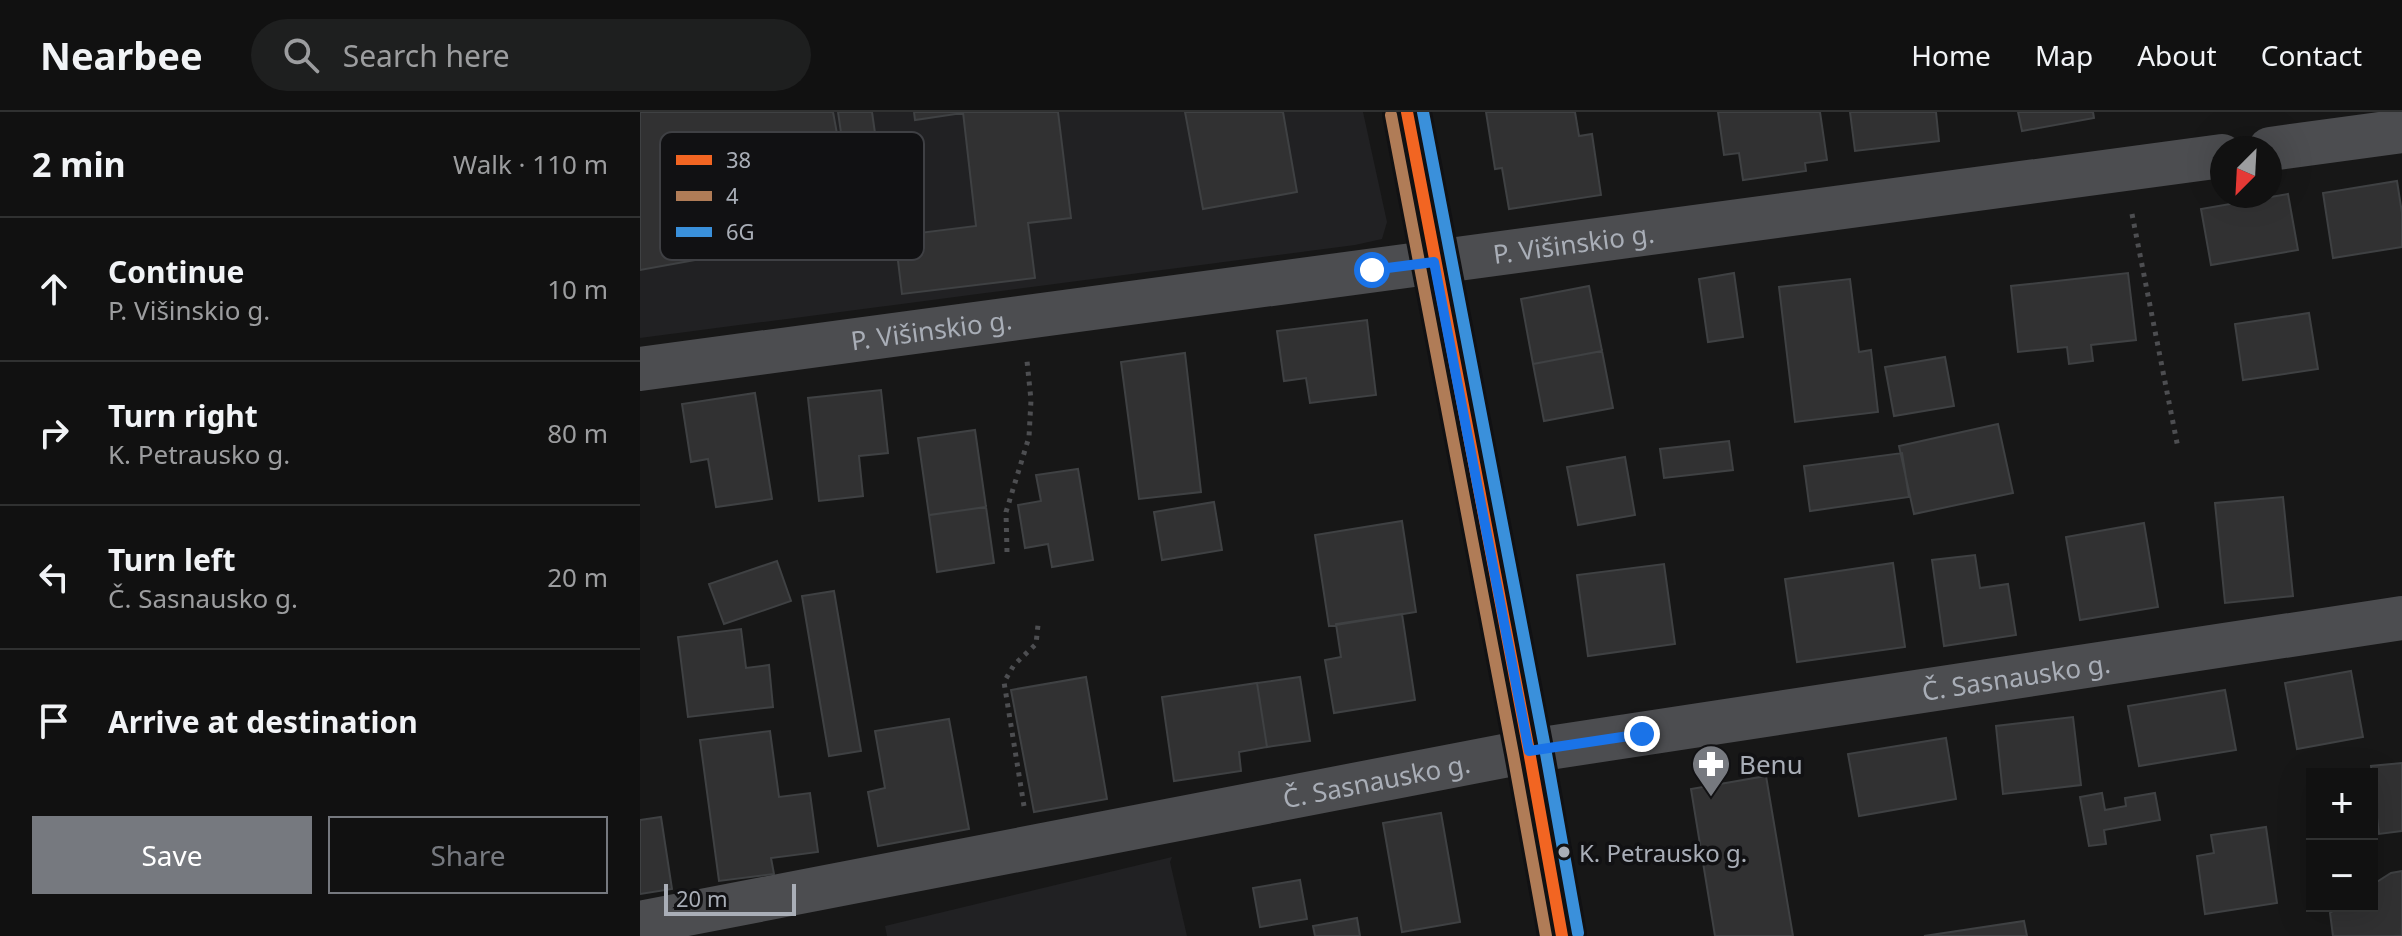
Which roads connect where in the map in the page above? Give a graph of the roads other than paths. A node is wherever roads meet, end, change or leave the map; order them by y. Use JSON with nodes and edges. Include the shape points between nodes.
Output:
{"nodes":[{"id":1,"x":1407,"y":112,"type":"edge"},
{"id":2,"x":2402,"y":131,"type":"edge"},
{"id":3,"x":2282,"y":147,"type":"edge"},
{"id":4,"x":2210,"y":158,"type":"edge"},
{"id":5,"x":1434,"y":262,"type":"junction"},
{"id":6,"x":640,"y":369,"type":"edge"},
{"id":7,"x":2402,"y":618,"type":"edge"},
{"id":8,"x":1529,"y":751,"type":"junction"},
{"id":9,"x":640,"y":923,"type":"edge"},
{"id":10,"x":1562,"y":936,"type":"edge"}],
"edges":[{"from":1,"to":5,"type":"main road"},
{"from":2,"to":3,"type":"street"},
{"from":4,"to":5,"type":"street","name":"P. Višinskio g."},
{"from":5,"to":6,"type":"street","name":"P. Višinskio g."},
{"from":5,"to":8,"type":"main road"},
{"from":7,"to":8,"type":"street","name":"Č. Sasnausko g."},
{"from":8,"to":9,"type":"street","name":"Č. Sasnausko g."},
{"from":8,"to":10,"type":"main road"}]}
